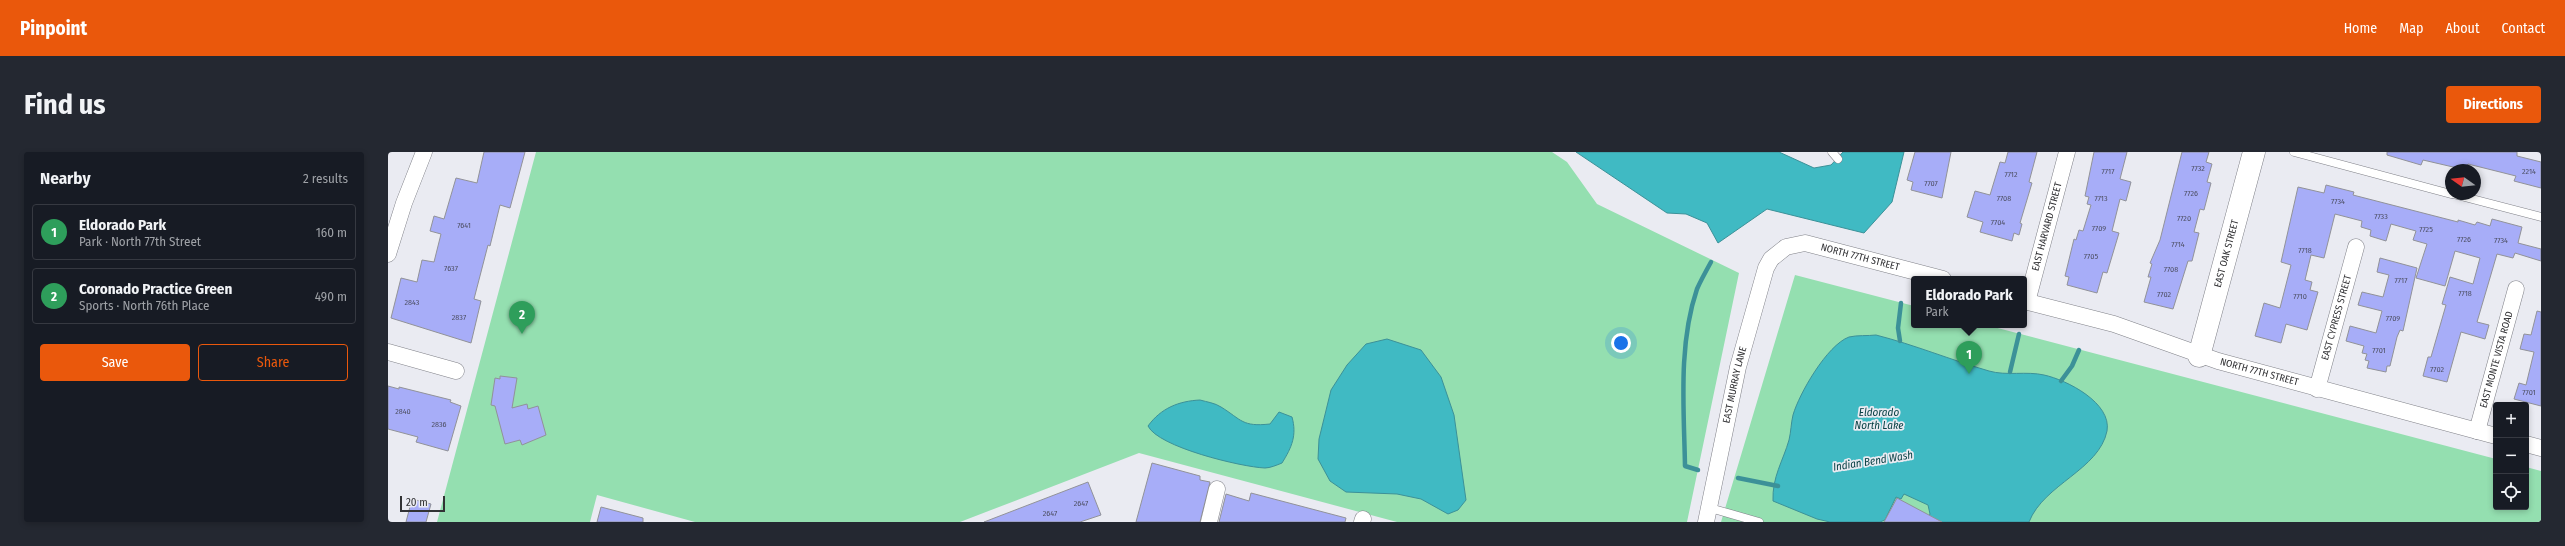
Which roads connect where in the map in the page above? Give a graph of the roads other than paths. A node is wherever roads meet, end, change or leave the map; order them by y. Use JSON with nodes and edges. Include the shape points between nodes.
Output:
{"nodes":[{"id":1,"x":424,"y":152,"type":"edge"},
{"id":2,"x":1832,"y":152,"type":"edge"},
{"id":3,"x":2067,"y":152,"type":"edge"},
{"id":4,"x":2254,"y":152,"type":"edge"},
{"id":5,"x":2294,"y":152,"type":"edge"},
{"id":6,"x":1838,"y":159,"type":"dead end"},
{"id":7,"x":2445,"y":192,"type":"edge"},
{"id":8,"x":2475,"y":200,"type":"edge"},
{"id":9,"x":2541,"y":217,"type":"edge"},
{"id":10,"x":2356,"y":247,"type":"dead end"},
{"id":11,"x":1778,"y":253,"type":"joint"},
{"id":12,"x":388,"y":254,"type":"edge"},
{"id":13,"x":1932,"y":276,"type":"edge"},
{"id":14,"x":2516,"y":289,"type":"dead end"},
{"id":15,"x":2027,"y":294,"type":"edge"},
{"id":16,"x":2027,"y":302,"type":"edge"},
{"id":17,"x":388,"y":352,"type":"edge"},
{"id":18,"x":2199,"y":356,"type":"junction"},
{"id":19,"x":456,"y":371,"type":"dead end"},
{"id":20,"x":2318,"y":389,"type":"junction"},
{"id":21,"x":2477,"y":431,"type":"junction"},
{"id":22,"x":2493,"y":435,"type":"edge"},
{"id":23,"x":2529,"y":445,"type":"edge"},
{"id":24,"x":2541,"y":448,"type":"edge"},
{"id":25,"x":1217,"y":489,"type":"dead end"},
{"id":26,"x":1708,"y":515,"type":"edge"},
{"id":27,"x":1209,"y":522,"type":"edge"},
{"id":28,"x":1759,"y":522,"type":"edge"}],
"edges":[{"from":1,"to":12,"type":"street"},
{"from":2,"to":6,"type":"lane"},
{"from":3,"to":15,"type":"street","name":"EAST HARVARD STREET"},
{"from":4,"to":18,"type":"street","name":"EAST OAK STREET"},
{"from":5,"to":7,"type":"lane"},
{"from":8,"to":9,"type":"lane"},
{"from":10,"to":20,"type":"street","name":"EAST CYPRESS STREET"},
{"from":11,"to":13,"type":"street","name":"NORTH 77TH STREET","via":[[1795,244],[1818,245]]},
{"from":11,"to":26,"type":"street","name":"EAST MURRAY LANE","via":[[1766,268],[1756,298],[1732,396]]},
{"from":14,"to":21,"type":"street","name":"EAST MONTE VISTA ROAD"},
{"from":16,"to":18,"type":"street","name":"NORTH 77TH STREET","via":[[2114,324]]},
{"from":17,"to":19,"type":"street"},
{"from":18,"to":20,"type":"street","name":"NORTH 77TH STREET"},
{"from":20,"to":21,"type":"street","name":"NORTH 77TH STREET"},
{"from":21,"to":22,"type":"street","name":"NORTH 77TH STREET"},
{"from":23,"to":24,"type":"street"},
{"from":25,"to":27,"type":"street"},
{"from":26,"to":28,"type":"lane"}]}
